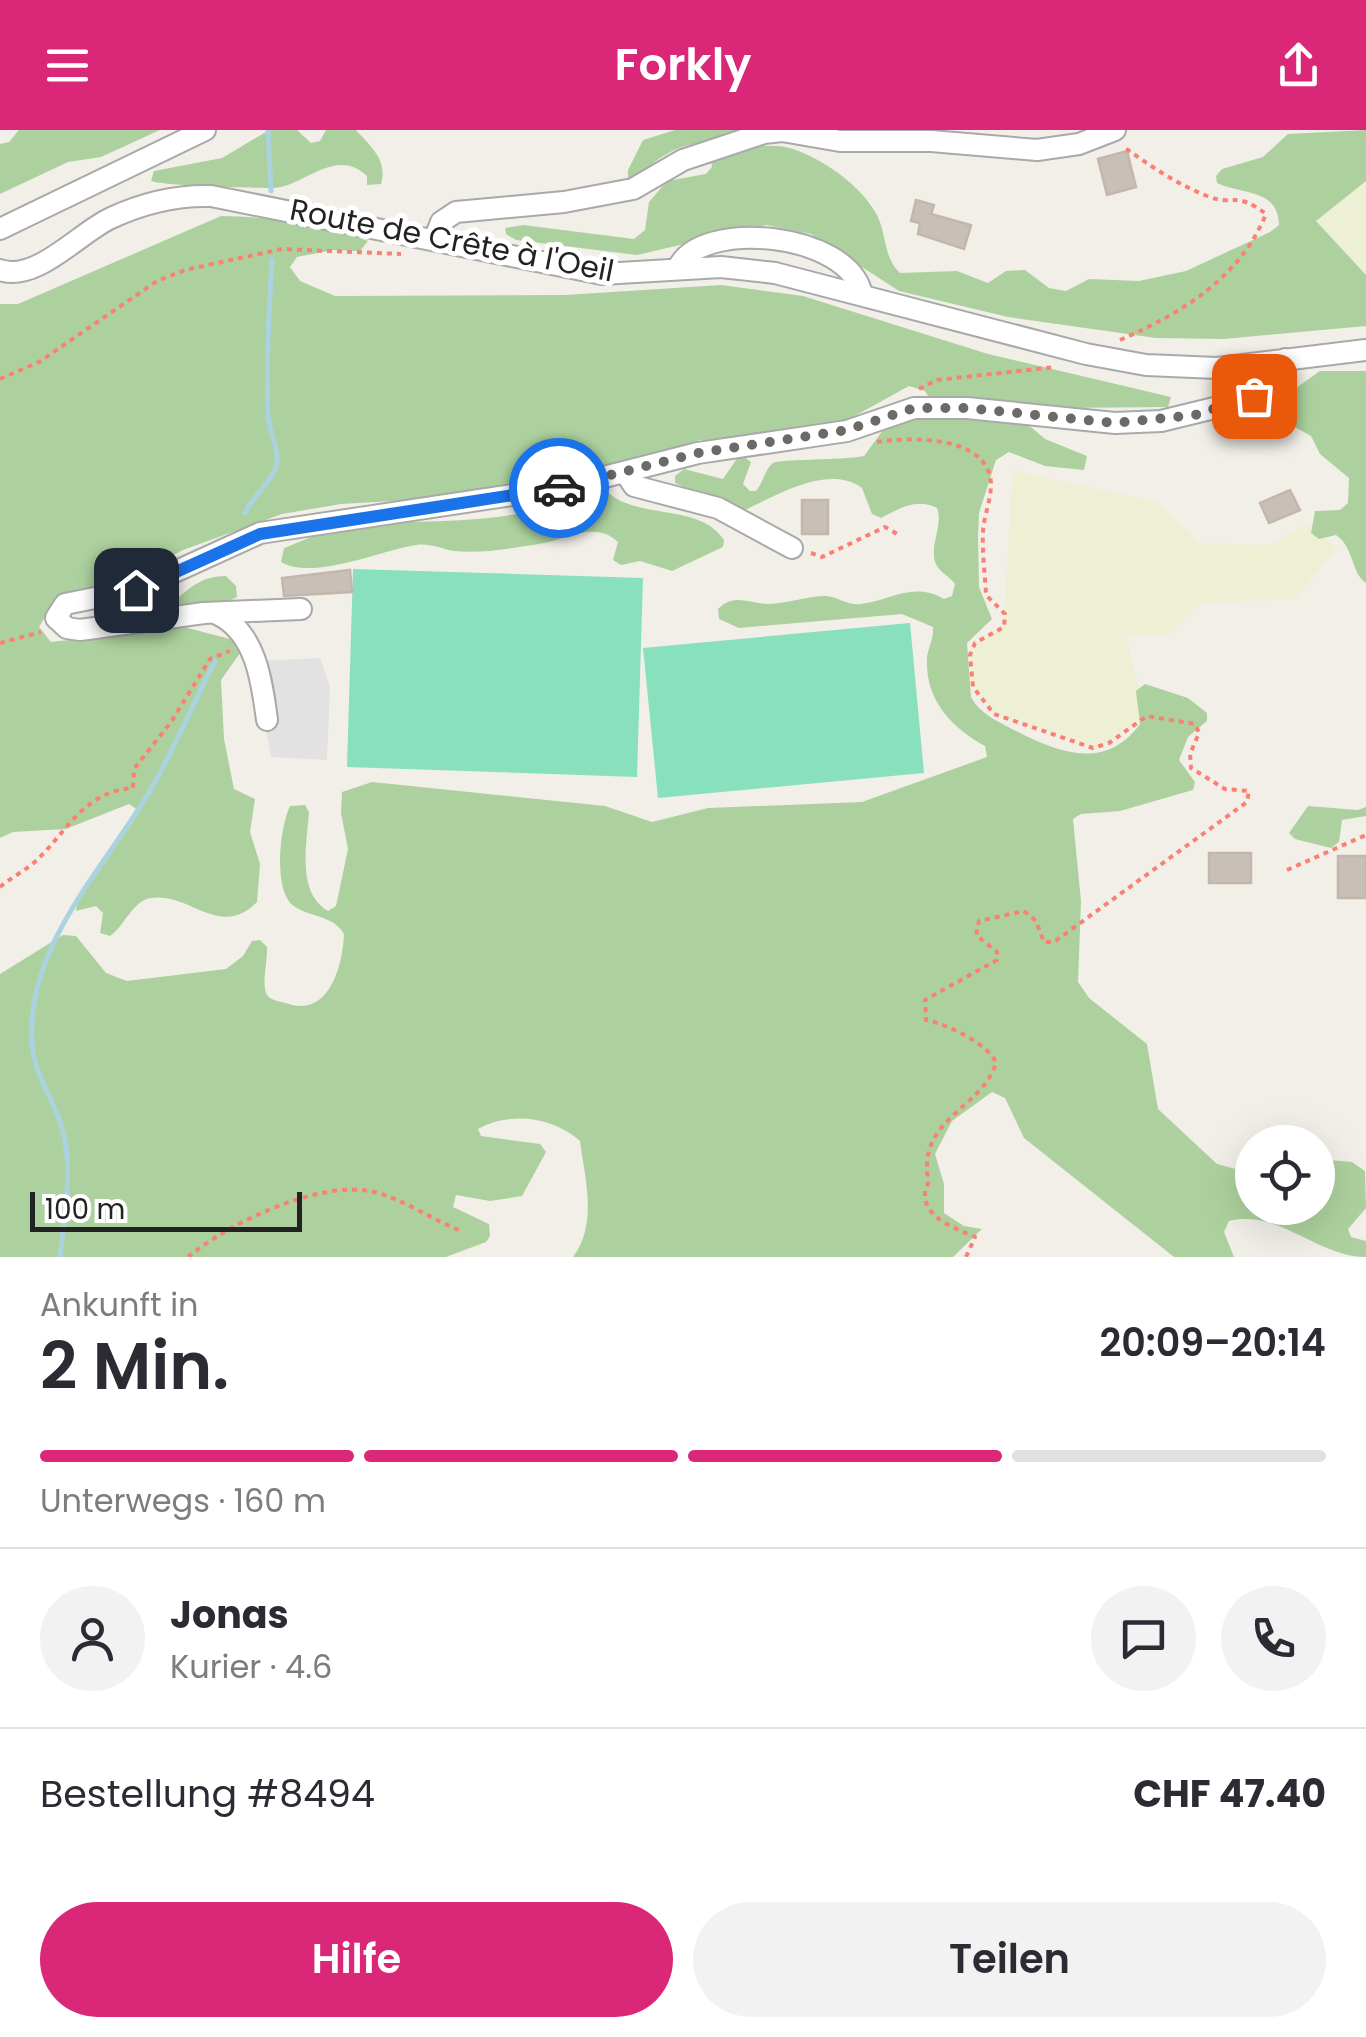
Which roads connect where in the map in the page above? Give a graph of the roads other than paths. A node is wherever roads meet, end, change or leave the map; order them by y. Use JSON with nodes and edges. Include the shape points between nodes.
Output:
{"nodes":[{"id":1,"x":205,"y":130,"type":"edge"},
{"id":2,"x":1110,"y":132,"type":"edge"},
{"id":3,"x":0,"y":229,"type":"edge"},
{"id":4,"x":428,"y":239,"type":"junction"},
{"id":5,"x":678,"y":268,"type":"junction"},
{"id":6,"x":0,"y":270,"type":"edge"},
{"id":7,"x":862,"y":295,"type":"junction"},
{"id":8,"x":1366,"y":350,"type":"edge"},
{"id":9,"x":1286,"y":358,"type":"junction"},
{"id":10,"x":626,"y":474,"type":"junction"},
{"id":11,"x":792,"y":548,"type":"road end"},
{"id":12,"x":300,"y":609,"type":"dead end"},
{"id":13,"x":215,"y":614,"type":"junction"},
{"id":14,"x":268,"y":720,"type":"dead end"}],
"edges":[{"from":1,"to":3,"type":"street"},
{"from":2,"to":4,"type":"street","via":[[1037,150],[764,133],[683,160],[621,192],[456,212]]},
{"from":4,"to":5,"type":"street","name":"Route de Crête à l'Oeil","via":[[602,274]]},
{"from":4,"to":6,"type":"street","name":"Route de Crête à l'Oeil","via":[[236,198],[192,195],[114,216],[28,270]]},
{"from":5,"to":7,"type":"street","name":"Route de Crête à l'Oeil","via":[[756,270]]},
{"from":5,"to":7,"type":"street","via":[[698,245],[724,239],[786,242],[845,262],[858,276]]},
{"from":7,"to":9,"type":"street","name":"Route de Crête à l'Oeil","via":[[1086,354],[1187,368]]},
{"from":8,"to":9,"type":"street","name":"Route de Crête à l'Oeil"},
{"from":9,"to":10,"type":"street","via":[[1285,370],[1254,396],[1178,418],[1115,423],[914,408],[847,430],[698,453]]},
{"from":10,"to":11,"type":"street","via":[[634,486],[718,508]]},
{"from":10,"to":13,"type":"street","via":[[260,534],[136,590],[65,604],[56,618],[80,630]]},
{"from":12,"to":13,"type":"street"},
{"from":13,"to":14,"type":"street","via":[[229,620],[253,655]]}]}
